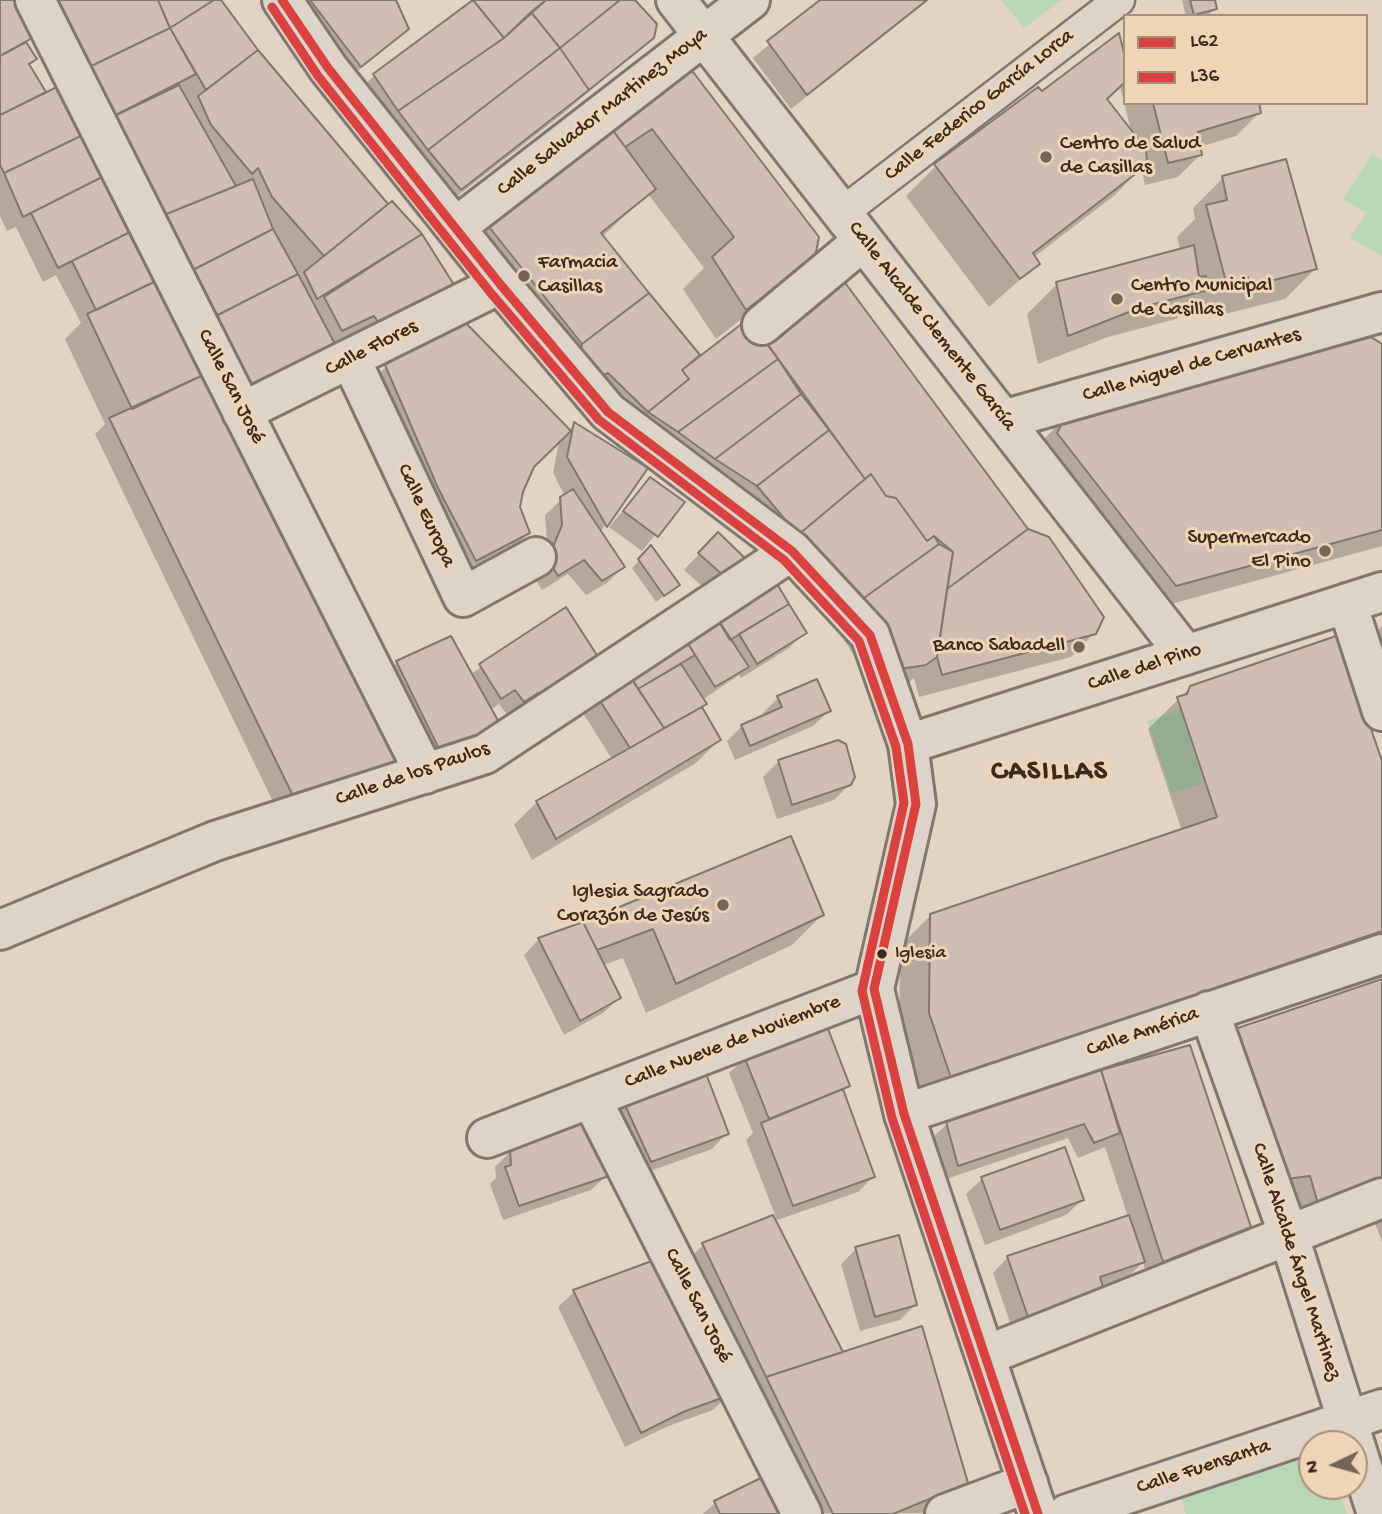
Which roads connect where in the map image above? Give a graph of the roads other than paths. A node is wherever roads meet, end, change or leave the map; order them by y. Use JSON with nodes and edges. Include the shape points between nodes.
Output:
{"nodes":[{"id":1,"x":35,"y":0,"type":"edge"},
{"id":2,"x":282,"y":0,"type":"edge"},
{"id":3,"x":676,"y":0,"type":"edge"},
{"id":4,"x":750,"y":0,"type":"edge"},
{"id":5,"x":1119,"y":0,"type":"edge"},
{"id":6,"x":703,"y":35,"type":"junction"},
{"id":7,"x":456,"y":227,"type":"junction"},
{"id":8,"x":852,"y":227,"type":"junction"},
{"id":9,"x":500,"y":284,"type":"junction"},
{"id":10,"x":1382,"y":312,"type":"edge"},
{"id":11,"x":762,"y":325,"type":"dead end"},
{"id":12,"x":351,"y":360,"type":"junction"},
{"id":13,"x":242,"y":412,"type":"junction"},
{"id":14,"x":1003,"y":420,"type":"junction"},
{"id":15,"x":792,"y":551,"type":"junction"},
{"id":16,"x":536,"y":557,"type":"dead end"},
{"id":17,"x":1364,"y":597,"type":"edge"},
{"id":18,"x":1185,"y":655,"type":"junction"},
{"id":19,"x":1382,"y":711,"type":"edge"},
{"id":20,"x":908,"y":744,"type":"junction"},
{"id":21,"x":425,"y":774,"type":"junction"},
{"id":22,"x":0,"y":930,"type":"edge"},
{"id":23,"x":1382,"y":954,"type":"edge"},
{"id":24,"x":874,"y":989,"type":"junction"},
{"id":25,"x":1209,"y":1011,"type":"junction"},
{"id":26,"x":591,"y":1098,"type":"junction"},
{"id":27,"x":904,"y":1114,"type":"junction"},
{"id":28,"x":487,"y":1138,"type":"dead end"},
{"id":29,"x":1382,"y":1198,"type":"edge"},
{"id":30,"x":1289,"y":1236,"type":"junction"},
{"id":31,"x":987,"y":1355,"type":"junction"},
{"id":32,"x":1364,"y":1414,"type":"edge"},
{"id":33,"x":1033,"y":1498,"type":"edge"},
{"id":34,"x":803,"y":1514,"type":"edge"},
{"id":35,"x":945,"y":1514,"type":"edge"},
{"id":36,"x":1067,"y":1514,"type":"edge"},
{"id":37,"x":1377,"y":1514,"type":"edge"}],
"edges":[{"from":1,"to":13,"type":"street","name":"Calle San José"},
{"from":2,"to":7,"type":"street","via":[[328,68]]},
{"from":3,"to":6,"type":"street","name":"Calle Alcalde Clemente García"},
{"from":4,"to":6,"type":"street","name":"Calle Salvador Martinez Moya"},
{"from":5,"to":8,"type":"street","name":"Calle Federico García Lorca"},
{"from":6,"to":7,"type":"street","name":"Calle Salvador Martinez Moya"},
{"from":6,"to":8,"type":"street","name":"Calle Alcalde Clemente García"},
{"from":7,"to":9,"type":"street"},
{"from":8,"to":11,"type":"street","name":"Calle Federico García Lorca"},
{"from":8,"to":14,"type":"street","name":"Calle Alcalde Clemente García"},
{"from":9,"to":12,"type":"street","name":"Calle Flores"},
{"from":9,"to":15,"type":"street","via":[[608,412]]},
{"from":10,"to":14,"type":"street","name":"Calle Miguel de Cervantes"},
{"from":12,"to":13,"type":"street","name":"Calle Flores"},
{"from":12,"to":16,"type":"street","name":"Calle Europa","via":[[463,597]]},
{"from":13,"to":21,"type":"street","name":"Calle San José"},
{"from":14,"to":18,"type":"street","name":"Calle Alcalde Clemente García"},
{"from":15,"to":20,"type":"street","via":[[870,635]]},
{"from":15,"to":21,"type":"street","name":"Calle de los Paulos","via":[[485,754]]},
{"from":17,"to":18,"type":"street","name":"Calle del Pino"},
{"from":17,"to":19,"type":"street"},
{"from":18,"to":20,"type":"street","name":"Calle del Pino"},
{"from":20,"to":24,"type":"street","via":[[916,804]]},
{"from":21,"to":22,"type":"street","name":"Calle de los Paulos","via":[[215,841]]},
{"from":23,"to":25,"type":"street","name":"Calle América"},
{"from":24,"to":26,"type":"street","name":"Calle Nueve de Noviembre"},
{"from":24,"to":27,"type":"street"},
{"from":25,"to":27,"type":"street","name":"Calle América"},
{"from":25,"to":30,"type":"street","name":"Calle Alcalde Ángel Martinez"},
{"from":26,"to":28,"type":"street","name":"Calle Nueve de Noviembre"},
{"from":26,"to":34,"type":"street","name":"Calle San José"},
{"from":27,"to":31,"type":"street"},
{"from":29,"to":30,"type":"street"},
{"from":30,"to":31,"type":"street"},
{"from":30,"to":32,"type":"street","name":"Calle Alcalde Ángel Martinez"},
{"from":31,"to":33,"type":"street"},
{"from":32,"to":36,"type":"street","name":"Calle Fuensanta"},
{"from":32,"to":37,"type":"street","name":"Calle Alcalde Ángel Martinez"},
{"from":33,"to":35,"type":"street"}]}
